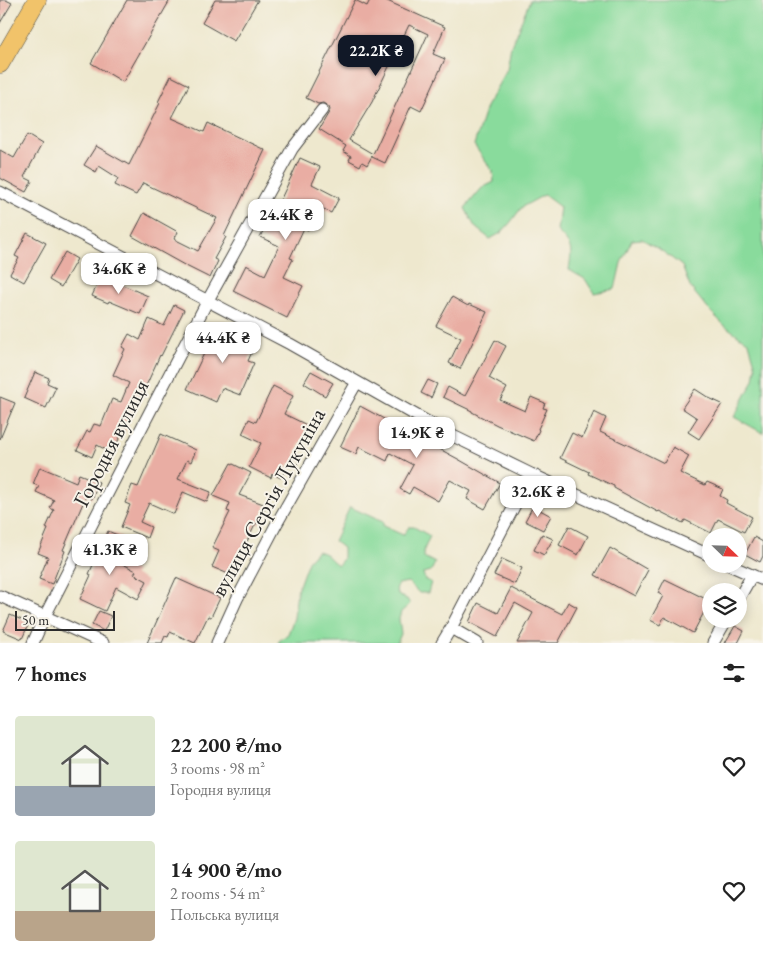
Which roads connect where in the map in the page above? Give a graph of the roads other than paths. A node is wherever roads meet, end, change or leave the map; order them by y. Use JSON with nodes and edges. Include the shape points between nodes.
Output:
{"nodes":[{"id":1,"x":37,"y":0,"type":"edge"},
{"id":2,"x":0,"y":64,"type":"edge"},
{"id":3,"x":322,"y":110,"type":"dead end"},
{"id":4,"x":0,"y":192,"type":"edge"},
{"id":5,"x":208,"y":300,"type":"junction"},
{"id":6,"x":357,"y":382,"type":"junction"},
{"id":7,"x":531,"y":474,"type":"junction"},
{"id":8,"x":702,"y":552,"type":"edge"},
{"id":9,"x":747,"y":573,"type":"edge"},
{"id":10,"x":752,"y":575,"type":"junction"},
{"id":11,"x":763,"y":580,"type":"edge"},
{"id":12,"x":747,"y":584,"type":"edge"},
{"id":13,"x":0,"y":596,"type":"edge"},
{"id":14,"x":45,"y":616,"type":"junction"},
{"id":15,"x":451,"y":628,"type":"junction"},
{"id":16,"x":722,"y":628,"type":"edge"},
{"id":17,"x":33,"y":643,"type":"edge"},
{"id":18,"x":103,"y":643,"type":"edge"},
{"id":19,"x":217,"y":643,"type":"edge"},
{"id":20,"x":442,"y":643,"type":"edge"},
{"id":21,"x":477,"y":643,"type":"edge"},
{"id":22,"x":713,"y":643,"type":"edge"}],
"edges":[{"from":1,"to":2,"type":"main road"},
{"from":3,"to":5,"type":"street","name":"Городня вулиця","via":[[292,149]]},
{"from":4,"to":5,"type":"street"},
{"from":5,"to":6,"type":"street"},
{"from":5,"to":14,"type":"street","name":"Городня вулиця"},
{"from":6,"to":7,"type":"street","via":[[449,434]]},
{"from":6,"to":19,"type":"street","name":"вулиця Сергія Лукуніна","via":[[276,523]]},
{"from":7,"to":8,"type":"street"},
{"from":7,"to":15,"type":"street"},
{"from":9,"to":10,"type":"street"},
{"from":10,"to":11,"type":"street"},
{"from":10,"to":12,"type":"street"},
{"from":13,"to":14,"type":"street"},
{"from":14,"to":17,"type":"street","name":"Городня вулиця"},
{"from":14,"to":18,"type":"street"},
{"from":15,"to":20,"type":"street"},
{"from":15,"to":21,"type":"street"},
{"from":16,"to":22,"type":"street"}]}
